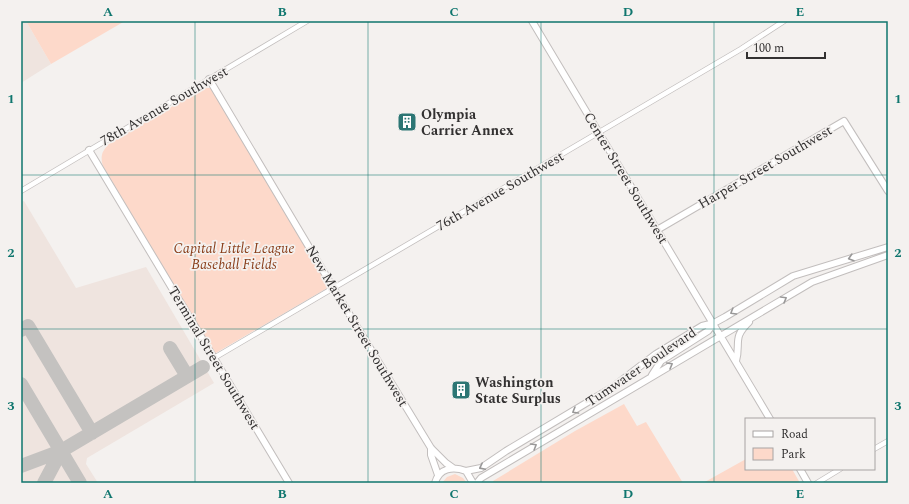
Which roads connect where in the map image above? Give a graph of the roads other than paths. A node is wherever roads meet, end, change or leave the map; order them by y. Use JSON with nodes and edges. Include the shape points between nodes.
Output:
{"nodes":[{"id":1,"x":307,"y":21,"type":"edge"},
{"id":2,"x":532,"y":21,"type":"edge"},
{"id":3,"x":784,"y":21,"type":"edge"},
{"id":4,"x":209,"y":79,"type":"junction"},
{"id":5,"x":599,"y":133,"type":"junction"},
{"id":6,"x":89,"y":150,"type":"junction"},
{"id":7,"x":21,"y":190,"type":"edge"},
{"id":8,"x":888,"y":191,"type":"edge"},
{"id":9,"x":657,"y":230,"type":"junction"},
{"id":10,"x":888,"y":247,"type":"edge"},
{"id":11,"x":888,"y":255,"type":"edge"},
{"id":12,"x":334,"y":289,"type":"junction"},
{"id":13,"x":750,"y":319,"type":"junction"},
{"id":14,"x":714,"y":323,"type":"junction"},
{"id":15,"x":721,"y":336,"type":"junction"},
{"id":16,"x":214,"y":358,"type":"junction"},
{"id":17,"x":736,"y":361,"type":"junction"},
{"id":18,"x":651,"y":377,"type":"junction"},
{"id":19,"x":769,"y":418,"type":"edge"},
{"id":20,"x":888,"y":441,"type":"edge"},
{"id":21,"x":431,"y":448,"type":"junction"},
{"id":22,"x":875,"y":448,"type":"edge"},
{"id":23,"x":453,"y":468,"type":"junction"},
{"id":24,"x":801,"y":470,"type":"edge"},
{"id":25,"x":838,"y":470,"type":"edge"},
{"id":26,"x":466,"y":471,"type":"junction"},
{"id":27,"x":438,"y":475,"type":"junction"},
{"id":28,"x":289,"y":483,"type":"edge"},
{"id":29,"x":435,"y":483,"type":"edge"},
{"id":30,"x":473,"y":483,"type":"edge"},
{"id":31,"x":477,"y":483,"type":"edge"},
{"id":32,"x":808,"y":483,"type":"edge"},
{"id":33,"x":817,"y":483,"type":"edge"}],
"edges":[{"from":1,"to":4,"type":"street","name":"78th Avenue Southwest"},
{"from":2,"to":5,"type":"street","name":"Center Street Southwest"},
{"from":3,"to":5,"type":"street","name":"76th Avenue Southwest","via":[[742,49]]},
{"from":4,"to":6,"type":"street","name":"78th Avenue Southwest"},
{"from":4,"to":12,"type":"street","name":"New Market Street Southwest"},
{"from":5,"to":9,"type":"street","name":"Center Street Southwest"},
{"from":5,"to":12,"type":"street","name":"76th Avenue Southwest"},
{"from":6,"to":7,"type":"street","name":"78th Avenue Southwest"},
{"from":6,"to":16,"type":"street","name":"Terminal Street Southwest"},
{"from":8,"to":9,"type":"street","name":"Harper Street Southwest","via":[[844,121]]},
{"from":9,"to":14,"type":"street","name":"Center Street Southwest"},
{"from":10,"to":14,"type":"street","name":"Tumwater Boulevard","one_way":true,"via":[[793,276]]},
{"from":13,"to":11,"type":"street","name":"Tumwater Boulevard","one_way":true,"via":[[812,282]]},
{"from":12,"to":16,"type":"street","name":"76th Avenue Southwest"},
{"from":12,"to":21,"type":"street","name":"New Market Street Southwest"},
{"from":13,"to":15,"type":"street","name":"Tumwater Boulevard"},
{"from":13,"to":17,"type":"street","via":[[738,338]]},
{"from":14,"to":15,"type":"street","name":"Center Street Southwest"},
{"from":14,"to":18,"type":"street","via":[[708,331],[661,360]]},
{"from":14,"to":26,"type":"street","name":"Tumwater Boulevard","one_way":true,"via":[[702,326],[656,354],[613,387],[481,468]]},
{"from":15,"to":17,"type":"street","name":"Center Street Southwest"},
{"from":18,"to":15,"type":"street","name":"Tumwater Boulevard","one_way":true},
{"from":16,"to":28,"type":"street","name":"Terminal Street Southwest"},
{"from":17,"to":19,"type":"street","name":"Center Street Southwest"},
{"from":31,"to":18,"type":"street","name":"Tumwater Boulevard","one_way":true,"via":[[485,475]]},
{"from":20,"to":22,"type":"street"},
{"from":21,"to":23,"type":"street","name":"New Market Street Southwest"},
{"from":21,"to":27,"type":"street","name":"New Market Street Southwest"},
{"from":23,"to":26,"type":"street"},
{"from":23,"to":27,"type":"street"},
{"from":24,"to":32,"type":"street"},
{"from":25,"to":33,"type":"street"},
{"from":26,"to":30,"type":"street"},
{"from":27,"to":29,"type":"street"}]}
